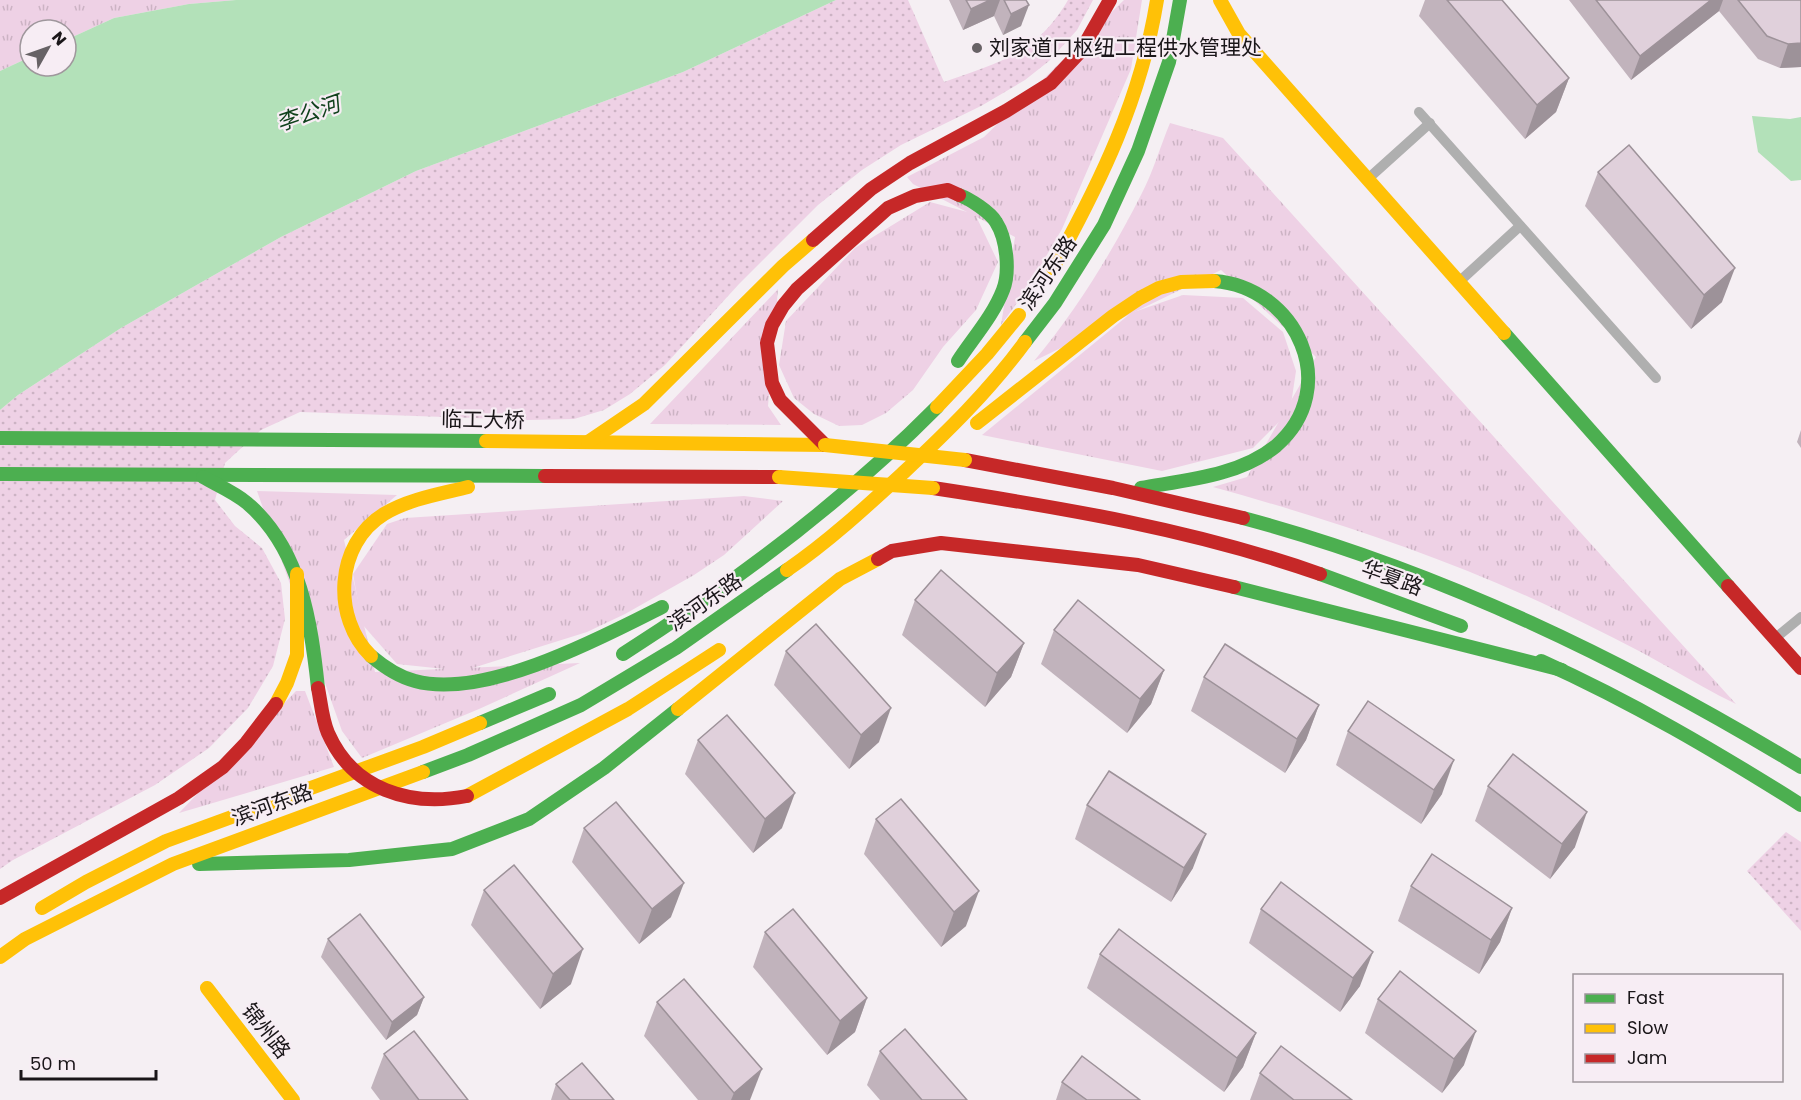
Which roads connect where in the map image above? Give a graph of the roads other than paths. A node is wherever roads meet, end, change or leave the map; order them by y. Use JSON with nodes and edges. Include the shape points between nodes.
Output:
{"nodes":[{"id":1,"x":1110,"y":0,"type":"edge"},
{"id":2,"x":1157,"y":0,"type":"edge"},
{"id":3,"x":1180,"y":0,"type":"edge"},
{"id":4,"x":1220,"y":0,"type":"edge"},
{"id":5,"x":1419,"y":112,"type":"dead end"},
{"id":6,"x":1430,"y":123,"type":"junction"},
{"id":7,"x":1367,"y":180,"type":"junction"},
{"id":8,"x":1520,"y":226,"type":"junction"},
{"id":9,"x":1046,"y":276,"type":"dead end"},
{"id":10,"x":1458,"y":282,"type":"junction"},
{"id":11,"x":1027,"y":304,"type":"dead end"},
{"id":12,"x":1656,"y":378,"type":"dead end"},
{"id":13,"x":0,"y":438,"type":"edge"},
{"id":14,"x":588,"y":442,"type":"junction"},
{"id":15,"x":900,"y":442,"type":"junction"},
{"id":16,"x":825,"y":445,"type":"junction"},
{"id":17,"x":965,"y":460,"type":"joint"},
{"id":18,"x":0,"y":474,"type":"edge"},
{"id":19,"x":902,"y":475,"type":"junction"},
{"id":20,"x":202,"y":476,"type":"junction"},
{"id":21,"x":503,"y":477,"type":"junction"},
{"id":22,"x":1130,"y":490,"type":"junction"},
{"id":23,"x":866,"y":507,"type":"junction"},
{"id":24,"x":779,"y":547,"type":"junction"},
{"id":25,"x":822,"y":561,"type":"dead end"},
{"id":26,"x":297,"y":574,"type":"junction"},
{"id":27,"x":697,"y":589,"type":"dead end"},
{"id":28,"x":676,"y":600,"type":"dead end"},
{"id":29,"x":1801,"y":617,"type":"edge"},
{"id":30,"x":733,"y":639,"type":"dead end"},
{"id":31,"x":1776,"y":639,"type":"junction"},
{"id":32,"x":613,"y":660,"type":"dead end"},
{"id":33,"x":1801,"y":668,"type":"edge"},
{"id":34,"x":1562,"y":670,"type":"junction"},
{"id":35,"x":563,"y":689,"type":"dead end"},
{"id":36,"x":1801,"y":766,"type":"edge"},
{"id":37,"x":1801,"y":805,"type":"edge"},
{"id":38,"x":173,"y":864,"type":"junction"},
{"id":39,"x":0,"y":898,"type":"edge"},
{"id":40,"x":29,"y":915,"type":"dead end"},
{"id":41,"x":0,"y":957,"type":"edge"},
{"id":42,"x":207,"y":988,"type":"dead end"},
{"id":43,"x":293,"y":1100,"type":"edge"}],
"edges":[{"from":1,"to":14,"type":"main road","via":[[1081,51],[1051,83],[871,189],[783,266],[644,404]]},
{"from":2,"to":9,"type":"main road","name":"滨河东路","via":[[1139,86],[1093,195]]},
{"from":3,"to":19,"type":"main road","name":"滨河东路","via":[[1169,62],[1138,151],[1104,225],[1055,303],[1007,367]]},
{"from":4,"to":7,"type":"main road","via":[[1239,34]]},
{"from":5,"to":6,"type":"lane"},
{"from":6,"to":7,"type":"lane"},
{"from":6,"to":8,"type":"lane"},
{"from":7,"to":10,"type":"main road"},
{"from":8,"to":10,"type":"lane"},
{"from":8,"to":12,"type":"lane"},
{"from":10,"to":31,"type":"main road"},
{"from":11,"to":15,"type":"main road","name":"滨河东路","via":[[999,341]]},
{"from":13,"to":14,"type":"main road","name":"临工大桥"},
{"from":14,"to":16,"type":"main road","name":"临工大桥"},
{"from":15,"to":16,"type":"main road","via":[[1004,288],[1007,254],[996,222],[970,198],[948,190],[915,196],[888,208],[797,289],[772,325],[767,343],[772,383],[780,400]]},
{"from":15,"to":24,"type":"main road","name":"滨河东路"},
{"from":16,"to":17,"type":"main road","name":"临工大桥","bridge":true},
{"from":17,"to":22,"type":"main road","name":"华夏路"},
{"from":18,"to":20,"type":"main road"},
{"from":19,"to":22,"type":"main road","via":[[980,421],[1121,310],[1160,288],[1195,281],[1237,284],[1281,309],[1296,328],[1309,372],[1308,396],[1286,436],[1248,463],[1221,473]]},
{"from":19,"to":23,"type":"main road","name":"滨河东路"},
{"from":20,"to":21,"type":"main road"},
{"from":20,"to":26,"type":"main road","via":[[245,502],[269,524]]},
{"from":21,"to":28,"type":"main road","via":[[400,507],[380,516],[362,531],[350,552],[344,576],[344,602],[351,627],[367,652],[390,670],[418,682],[482,680],[574,651]]},
{"from":21,"to":34,"type":"main road","name":"华夏路","bridge":true,"via":[[779,477],[933,488],[1063,508],[1191,536],[1317,573],[1441,618]]},
{"from":22,"to":36,"type":"main road","name":"华夏路","via":[[1258,522],[1383,562],[1506,610],[1625,666]]},
{"from":23,"to":25,"type":"main road"},
{"from":23,"to":38,"type":"main road","name":"滨河东路","via":[[750,597],[676,648],[581,705],[468,754]]},
{"from":24,"to":27,"type":"main road"},
{"from":24,"to":32,"type":"main road","name":"滨河东路"},
{"from":26,"to":30,"type":"main road","bridge":true,"via":[[313,639],[324,722],[330,736],[356,773],[402,798],[435,801],[467,796],[595,728],[688,672]]},
{"from":26,"to":39,"type":"main road","via":[[297,655],[273,709],[246,743],[223,767],[179,798]]},
{"from":29,"to":31,"type":"lane"},
{"from":31,"to":33,"type":"main road"},
{"from":34,"to":37,"type":"main road","name":"华夏路","via":[[1656,718]]},
{"from":34,"to":38,"type":"main road","via":[[1138,565],[941,543],[892,551],[840,579],[604,768],[529,819],[452,849],[349,860]]},
{"from":35,"to":40,"type":"main road","name":"滨河东路","via":[[423,747],[166,841]]},
{"from":38,"to":41,"type":"main road","name":"滨河东路","via":[[25,939]]},
{"from":42,"to":43,"type":"main road","name":"锦州路"}]}
